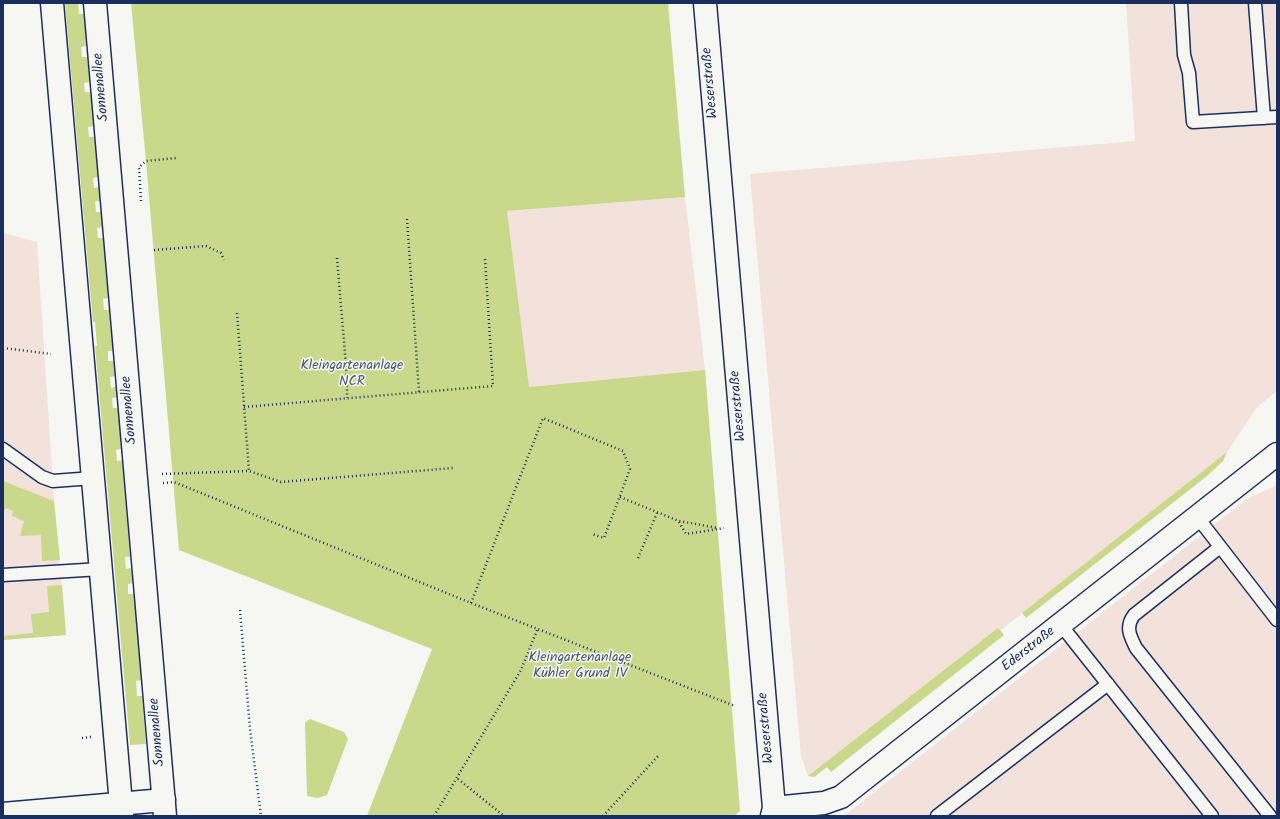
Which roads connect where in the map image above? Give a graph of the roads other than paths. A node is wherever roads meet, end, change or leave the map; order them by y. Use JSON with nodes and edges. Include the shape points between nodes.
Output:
{"nodes":[{"id":1,"x":52,"y":3,"type":"edge"},
{"id":2,"x":95,"y":3,"type":"edge"},
{"id":3,"x":705,"y":3,"type":"edge"},
{"id":4,"x":1180,"y":3,"type":"edge"},
{"id":5,"x":1255,"y":3,"type":"edge"},
{"id":6,"x":1277,"y":117,"type":"edge"},
{"id":7,"x":1264,"y":118,"type":"junction"},
{"id":8,"x":3,"y":449,"type":"edge"},
{"id":9,"x":1277,"y":454,"type":"edge"},
{"id":10,"x":93,"y":478,"type":"junction"},
{"id":11,"x":1198,"y":518,"type":"junction"},
{"id":12,"x":1220,"y":547,"type":"junction"},
{"id":13,"x":101,"y":569,"type":"junction"},
{"id":14,"x":3,"y":575,"type":"edge"},
{"id":15,"x":1277,"y":620,"type":"edge"},
{"id":16,"x":1061,"y":625,"type":"junction"},
{"id":17,"x":1108,"y":684,"type":"junction"},
{"id":18,"x":164,"y":808,"type":"edge"},
{"id":19,"x":121,"y":810,"type":"edge"},
{"id":20,"x":773,"y":812,"type":"edge"},
{"id":21,"x":3,"y":814,"type":"edge"},
{"id":22,"x":937,"y":816,"type":"edge"},
{"id":23,"x":1212,"y":816,"type":"edge"},
{"id":24,"x":1270,"y":816,"type":"edge"}],
"edges":[{"from":1,"to":10,"type":"main road"},
{"from":2,"to":18,"type":"main road","name":"Sonnenallee"},
{"from":3,"to":20,"type":"main road","name":"Weserstraße"},
{"from":4,"to":7,"type":"lane","via":[[1193,122]]},
{"from":5,"to":7,"type":"lane"},
{"from":6,"to":7,"type":"lane"},
{"from":8,"to":10,"type":"lane","via":[[42,477],[53,481]]},
{"from":9,"to":11,"type":"main road","name":"Ederstraße"},
{"from":10,"to":13,"type":"main road"},
{"from":11,"to":12,"type":"lane"},
{"from":11,"to":16,"type":"main road","name":"Ederstraße"},
{"from":12,"to":15,"type":"lane"},
{"from":12,"to":24,"type":"lane","via":[[1134,615],[1128,622],[1128,633],[1136,648]]},
{"from":13,"to":14,"type":"lane"},
{"from":13,"to":19,"type":"main road"},
{"from":16,"to":17,"type":"lane"},
{"from":16,"to":20,"type":"main road","name":"Ederstraße","via":[[841,797],[824,803]]},
{"from":17,"to":22,"type":"lane"},
{"from":17,"to":23,"type":"lane"},
{"from":18,"to":19,"type":"main road"},
{"from":19,"to":21,"type":"main road"}]}
